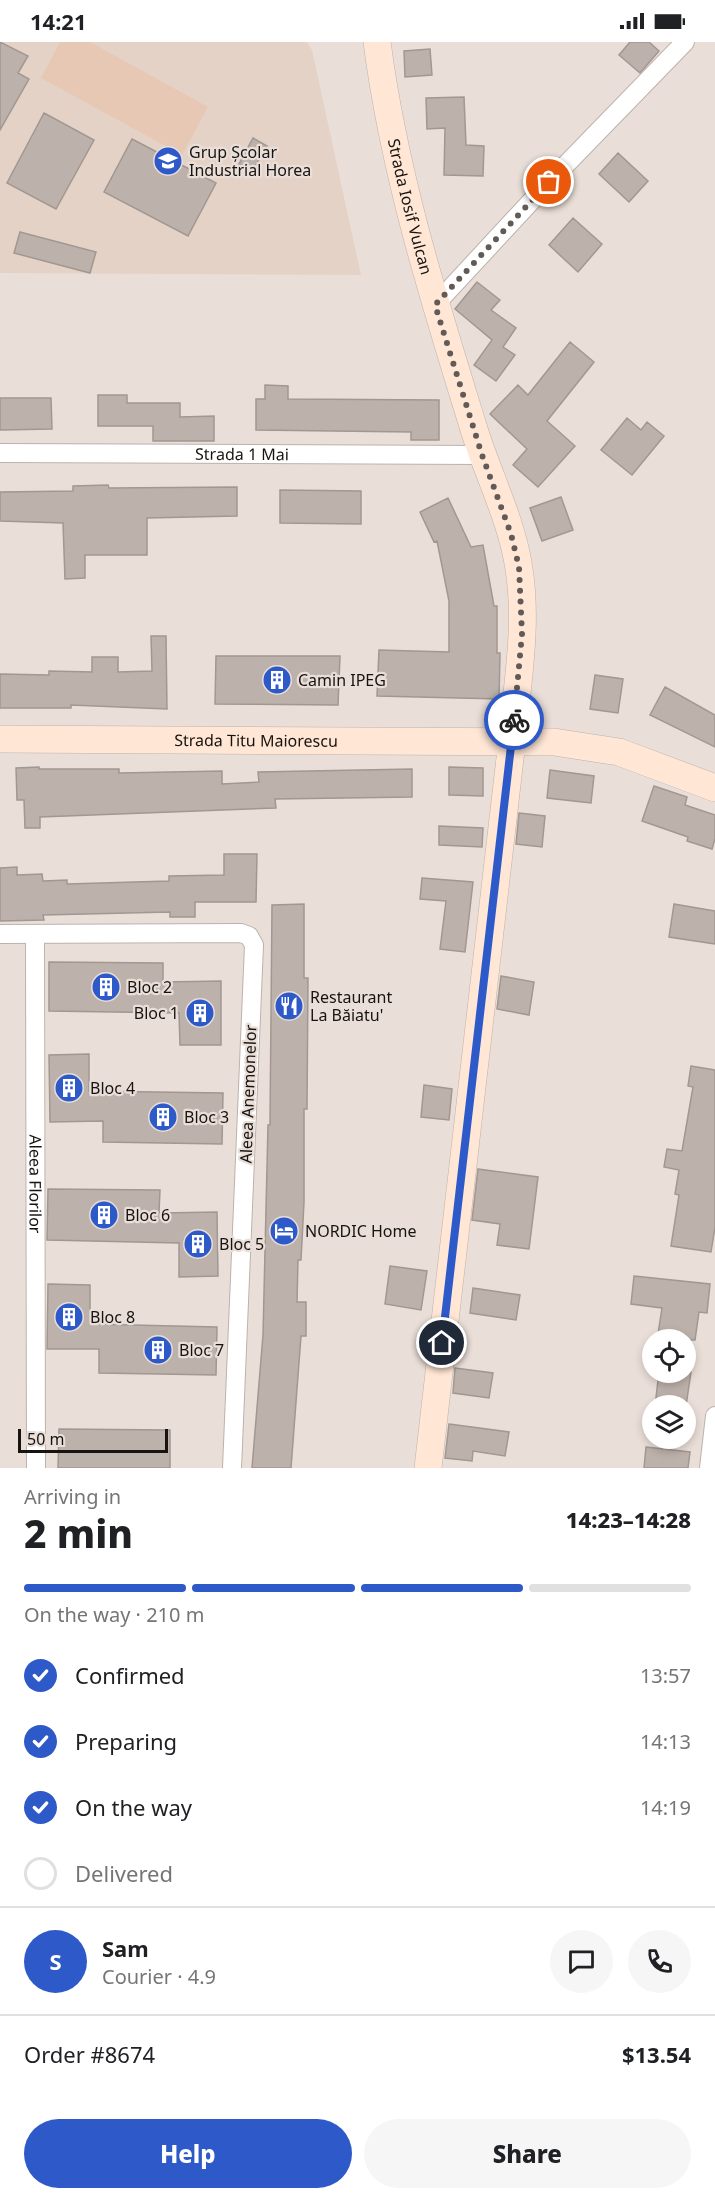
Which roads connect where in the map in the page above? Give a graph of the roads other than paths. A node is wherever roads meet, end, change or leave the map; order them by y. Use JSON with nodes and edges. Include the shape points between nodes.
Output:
{"nodes":[{"id":1,"x":377,"y":42,"type":"edge"},
{"id":2,"x":684,"y":42,"type":"edge"},
{"id":3,"x":435,"y":305,"type":"junction"},
{"id":4,"x":0,"y":453,"type":"edge"},
{"id":5,"x":482,"y":455,"type":"junction"},
{"id":6,"x":0,"y":739,"type":"edge"},
{"id":7,"x":512,"y":741,"type":"junction"},
{"id":8,"x":715,"y":788,"type":"edge"},
{"id":9,"x":0,"y":934,"type":"edge"},
{"id":10,"x":35,"y":934,"type":"junction"},
{"id":11,"x":715,"y":1416,"type":"edge"},
{"id":12,"x":36,"y":1468,"type":"edge"},
{"id":13,"x":232,"y":1468,"type":"edge"},
{"id":14,"x":428,"y":1468,"type":"edge"},
{"id":15,"x":709,"y":1468,"type":"edge"}],
"edges":[{"from":1,"to":3,"type":"main road","name":"Strada Iosif Vulcan","via":[[393,139]]},
{"from":2,"to":3,"type":"street"},
{"from":3,"to":5,"type":"main road","name":"Strada Iosif Vulcan"},
{"from":4,"to":5,"type":"street","name":"Strada 1 Mai"},
{"from":5,"to":7,"type":"main road","name":"Strada Iosif Vulcan","via":[[519,567],[522,634]]},
{"from":6,"to":7,"type":"main road","name":"Strada Titu Maiorescu"},
{"from":7,"to":8,"type":"main road","name":"Strada Titu Maiorescu","via":[[554,742],[619,752]]},
{"from":7,"to":14,"type":"main road","name":"Strada Iosif Vulcan"},
{"from":9,"to":10,"type":"street"},
{"from":10,"to":12,"type":"street","name":"Aleea Florilor"},
{"from":10,"to":13,"type":"street","name":"Aleea Anemonelor","via":[[241,933],[249,936],[254,945]]},
{"from":11,"to":15,"type":"street"}]}
